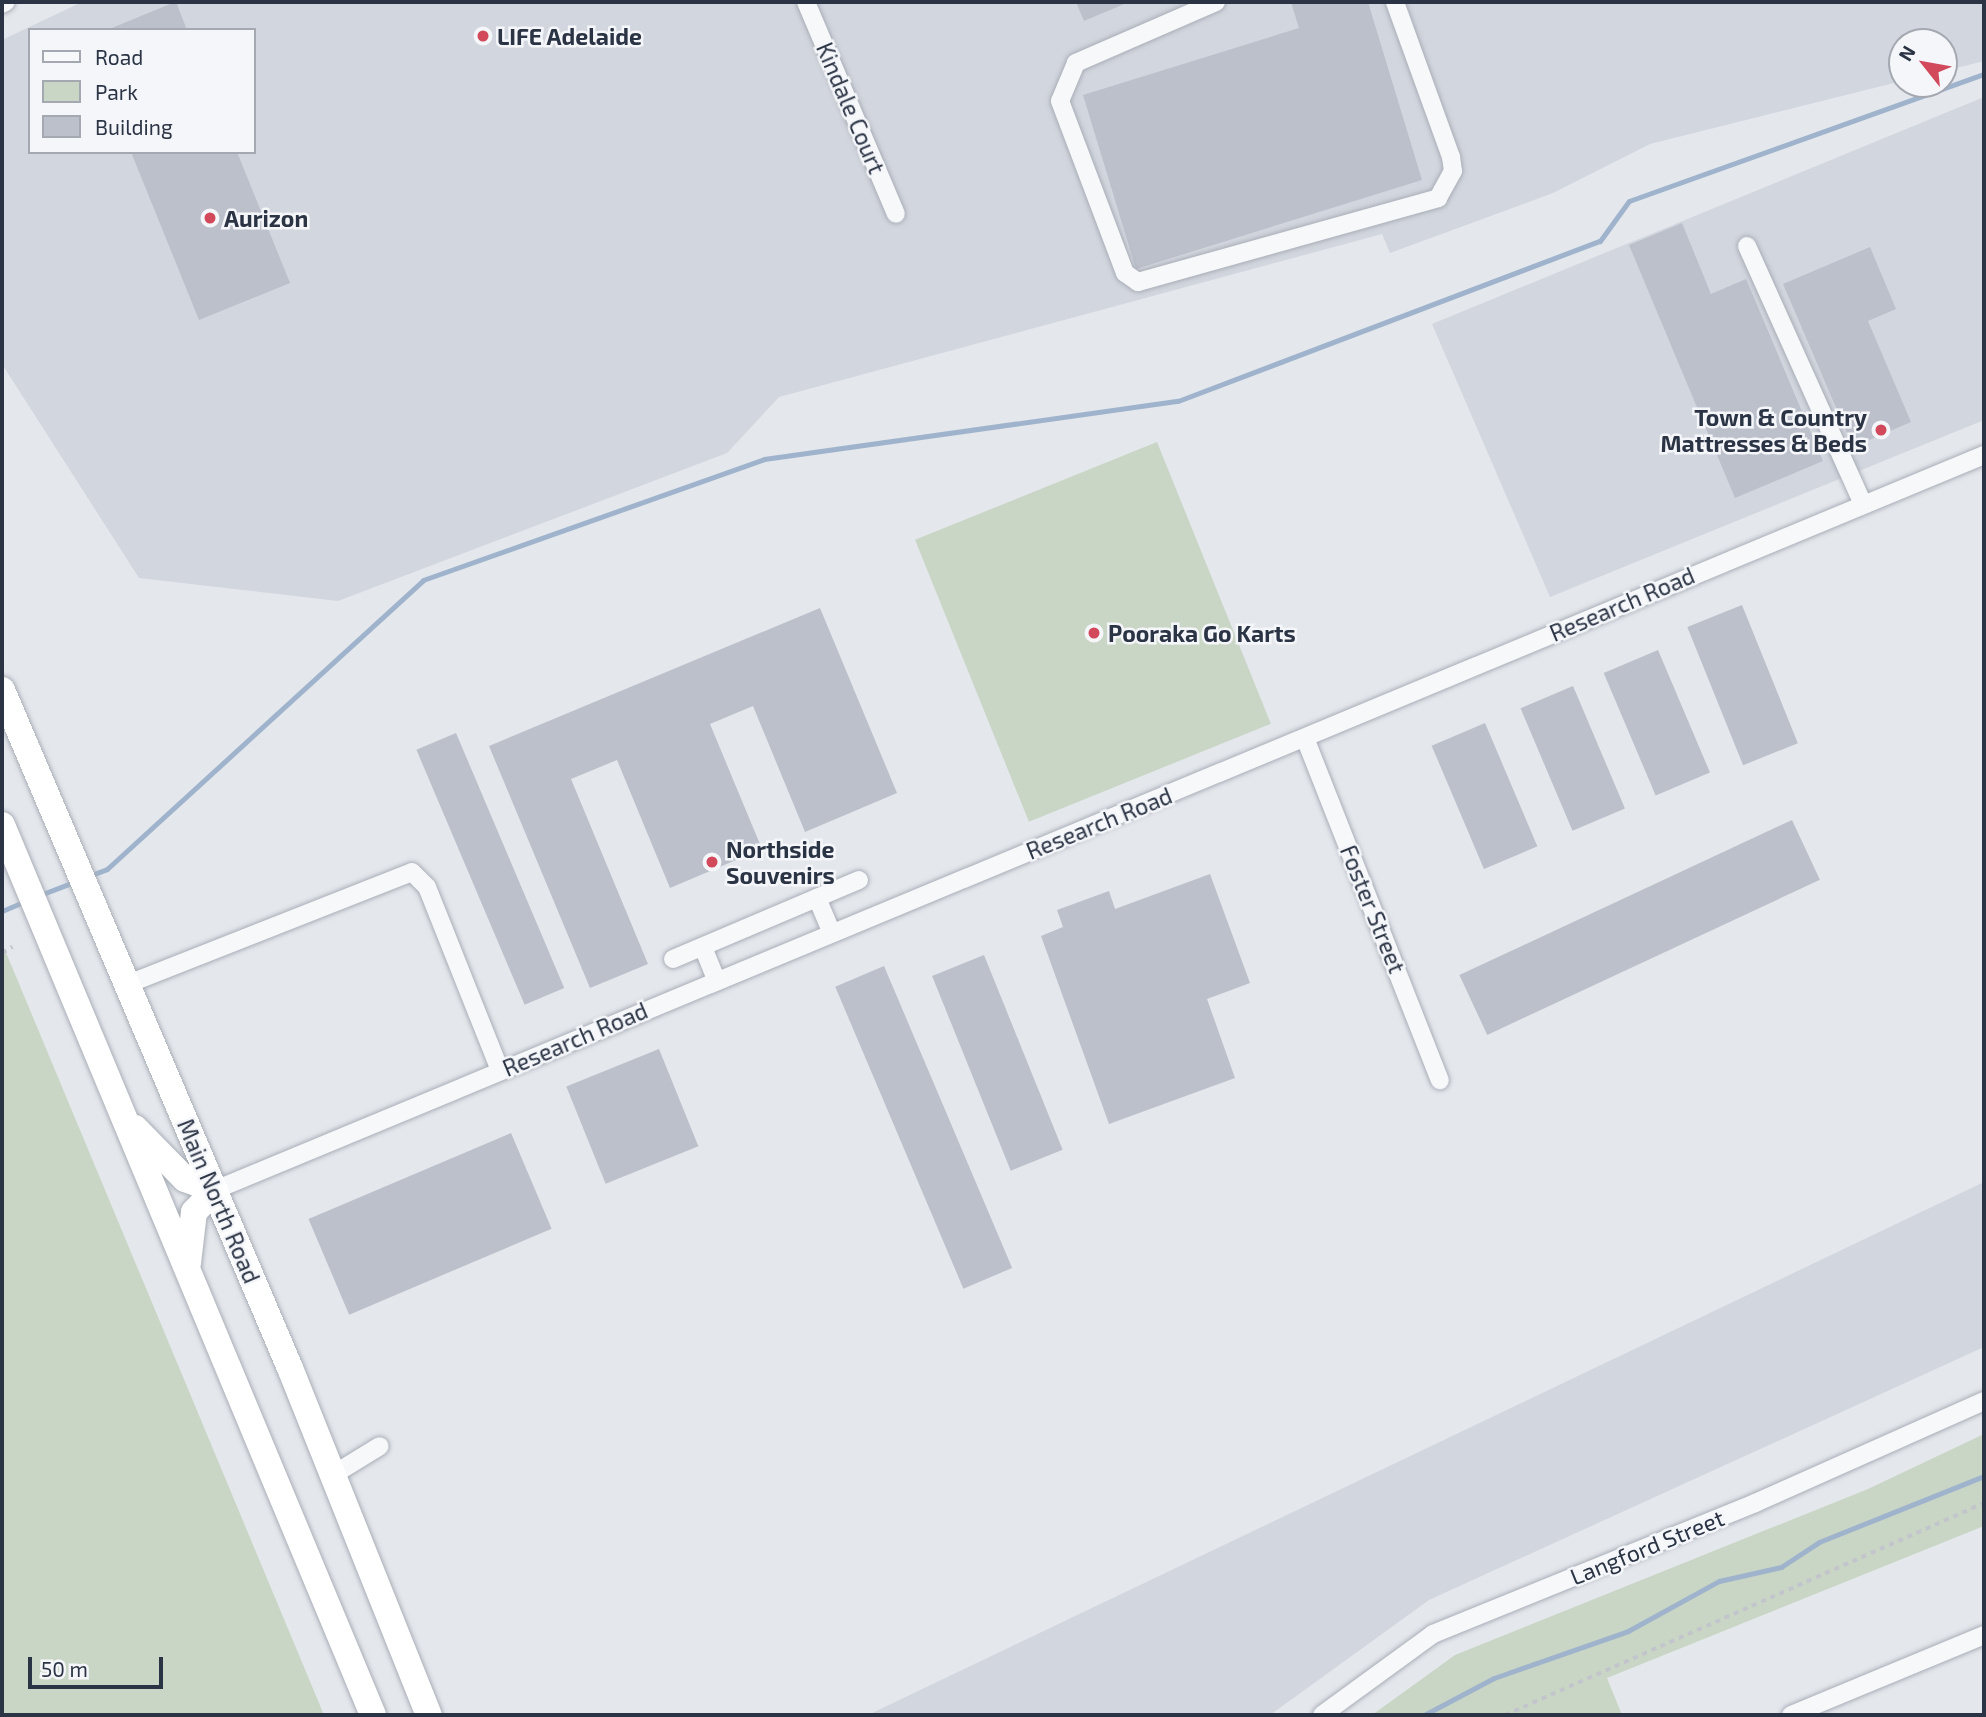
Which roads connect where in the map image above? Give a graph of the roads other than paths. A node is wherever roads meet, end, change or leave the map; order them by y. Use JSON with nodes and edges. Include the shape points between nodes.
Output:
{"nodes":[{"id":1,"x":806,"y":2,"type":"edge"},
{"id":2,"x":1216,"y":2,"type":"edge"},
{"id":3,"x":1395,"y":2,"type":"edge"},
{"id":4,"x":896,"y":214,"type":"dead end"},
{"id":5,"x":1747,"y":246,"type":"dead end"},
{"id":6,"x":1984,"y":455,"type":"edge"},
{"id":7,"x":1862,"y":502,"type":"junction"},
{"id":8,"x":2,"y":691,"type":"edge"},
{"id":9,"x":1305,"y":738,"type":"junction"},
{"id":10,"x":2,"y":825,"type":"edge"},
{"id":11,"x":859,"y":880,"type":"dead end"},
{"id":12,"x":817,"y":898,"type":"junction"},
{"id":13,"x":832,"y":933,"type":"junction"},
{"id":14,"x":703,"y":947,"type":"junction"},
{"id":15,"x":673,"y":960,"type":"dead end"},
{"id":16,"x":717,"y":981,"type":"junction"},
{"id":17,"x":128,"y":984,"type":"junction"},
{"id":18,"x":500,"y":1070,"type":"junction"},
{"id":19,"x":1440,"y":1080,"type":"dead end"},
{"id":20,"x":125,"y":1118,"type":"junction"},
{"id":21,"x":215,"y":1190,"type":"junction"},
{"id":22,"x":187,"y":1270,"type":"junction"},
{"id":23,"x":1984,"y":1401,"type":"edge"},
{"id":24,"x":380,"y":1446,"type":"dead end"},
{"id":25,"x":331,"y":1476,"type":"junction"},
{"id":26,"x":1984,"y":1635,"type":"edge"},
{"id":27,"x":1802,"y":1713,"type":"edge"},
{"id":28,"x":373,"y":1715,"type":"edge"},
{"id":29,"x":429,"y":1715,"type":"edge"},
{"id":30,"x":1322,"y":1715,"type":"edge"}],
"edges":[{"from":1,"to":4,"type":"street","name":"Kindale Court"},
{"from":2,"to":3,"type":"street","via":[[1076,63],[1060,101],[1125,273],[1138,282],[1438,198],[1453,171],[1451,157]]},
{"from":5,"to":7,"type":"street"},
{"from":6,"to":7,"type":"street","name":"Research Road"},
{"from":7,"to":9,"type":"street","name":"Research Road"},
{"from":8,"to":17,"type":"highway","name":"Main North Road"},
{"from":9,"to":13,"type":"street","name":"Research Road"},
{"from":9,"to":19,"type":"street","name":"Foster Street"},
{"from":10,"to":20,"type":"highway"},
{"from":11,"to":12,"type":"street"},
{"from":12,"to":13,"type":"street"},
{"from":12,"to":14,"type":"street"},
{"from":13,"to":16,"type":"street","name":"Research Road"},
{"from":14,"to":15,"type":"street"},
{"from":14,"to":16,"type":"street"},
{"from":16,"to":18,"type":"street","name":"Research Road"},
{"from":17,"to":18,"type":"street","via":[[412,872],[427,887]]},
{"from":17,"to":21,"type":"highway","name":"Main North Road"},
{"from":18,"to":21,"type":"street","name":"Research Road"},
{"from":20,"to":21,"type":"highway","via":[[185,1179]]},
{"from":20,"to":22,"type":"highway"},
{"from":21,"to":22,"type":"highway","via":[[194,1212]]},
{"from":21,"to":25,"type":"highway","name":"Main North Road"},
{"from":22,"to":28,"type":"highway"},
{"from":23,"to":30,"type":"street","name":"Langford Street","via":[[1755,1503],[1433,1634]]},
{"from":24,"to":25,"type":"street"},
{"from":25,"to":29,"type":"highway","name":"Main North Road"},
{"from":26,"to":27,"type":"street"}]}
